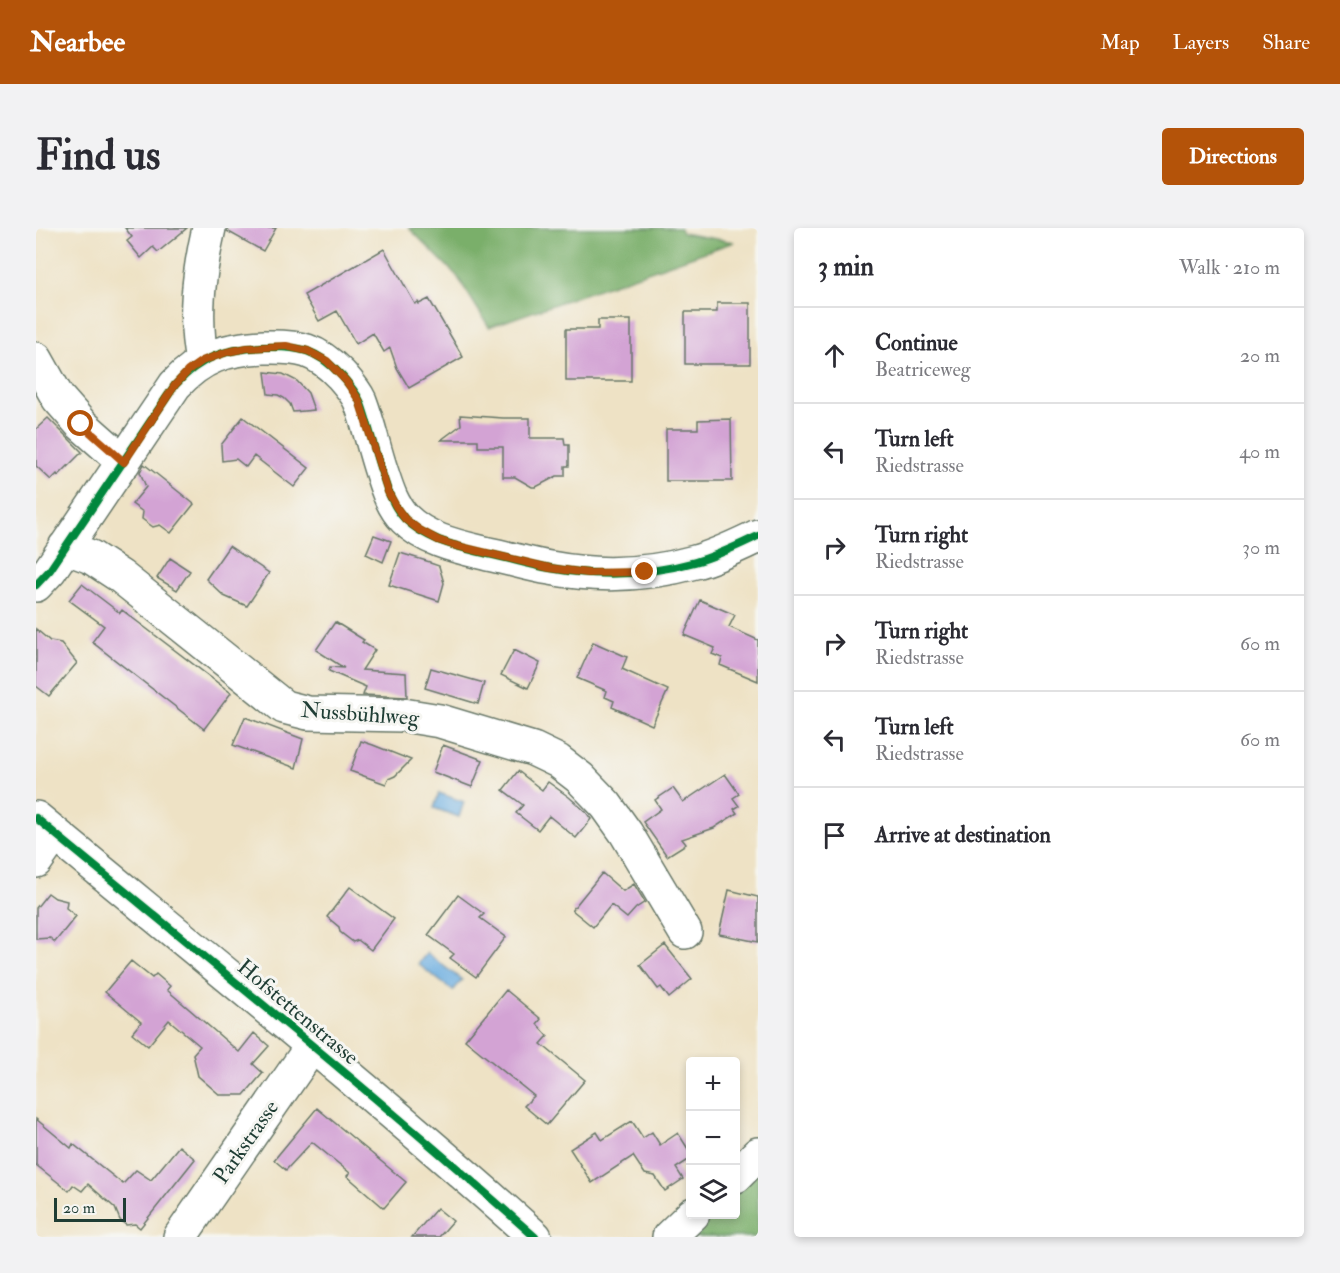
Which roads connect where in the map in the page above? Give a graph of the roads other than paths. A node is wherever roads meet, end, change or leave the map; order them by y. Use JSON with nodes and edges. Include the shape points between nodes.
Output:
{"nodes":[{"id":1,"x":209,"y":228,"type":"edge"},
{"id":2,"x":36,"y":359,"type":"edge"},
{"id":3,"x":202,"y":361,"type":"junction"},
{"id":4,"x":124,"y":462,"type":"junction"},
{"id":5,"x":758,"y":536,"type":"edge"},
{"id":6,"x":65,"y":547,"type":"junction"},
{"id":7,"x":36,"y":585,"type":"edge"},
{"id":8,"x":46,"y":826,"type":"edge"},
{"id":9,"x":36,"y":861,"type":"edge"},
{"id":10,"x":685,"y":932,"type":"dead end"},
{"id":11,"x":312,"y":1046,"type":"junction"},
{"id":12,"x":758,"y":1154,"type":"edge"},
{"id":13,"x":740,"y":1171,"type":"edge"},
{"id":14,"x":689,"y":1219,"type":"edge"},
{"id":15,"x":180,"y":1237,"type":"edge"},
{"id":16,"x":535,"y":1237,"type":"edge"},
{"id":17,"x":669,"y":1237,"type":"edge"}],
"edges":[{"from":1,"to":3,"type":"street","via":[[197,308]]},
{"from":2,"to":4,"type":"street","via":[[58,398]]},
{"from":3,"to":4,"type":"street","via":[[175,385]]},
{"from":3,"to":5,"type":"street","via":[[247,348],[286,346],[327,361],[359,400],[388,492],[397,508],[405,519],[438,540],[550,568],[624,573],[695,562]]},
{"from":4,"to":6,"type":"street"},
{"from":6,"to":7,"type":"street"},
{"from":6,"to":10,"type":"street","name":"Nussbühlweg","via":[[91,557],[120,576],[284,707],[308,713],[403,715],[440,721],[533,749],[558,761],[606,804]]},
{"from":8,"to":9,"type":"street"},
{"from":8,"to":11,"type":"street","name":"Hofstettenstrasse"},
{"from":11,"to":15,"type":"street","name":"Parkstrasse"},
{"from":11,"to":16,"type":"street","name":"Hofstettenstrasse"},
{"from":12,"to":13,"type":"street"},
{"from":14,"to":17,"type":"street"}]}
